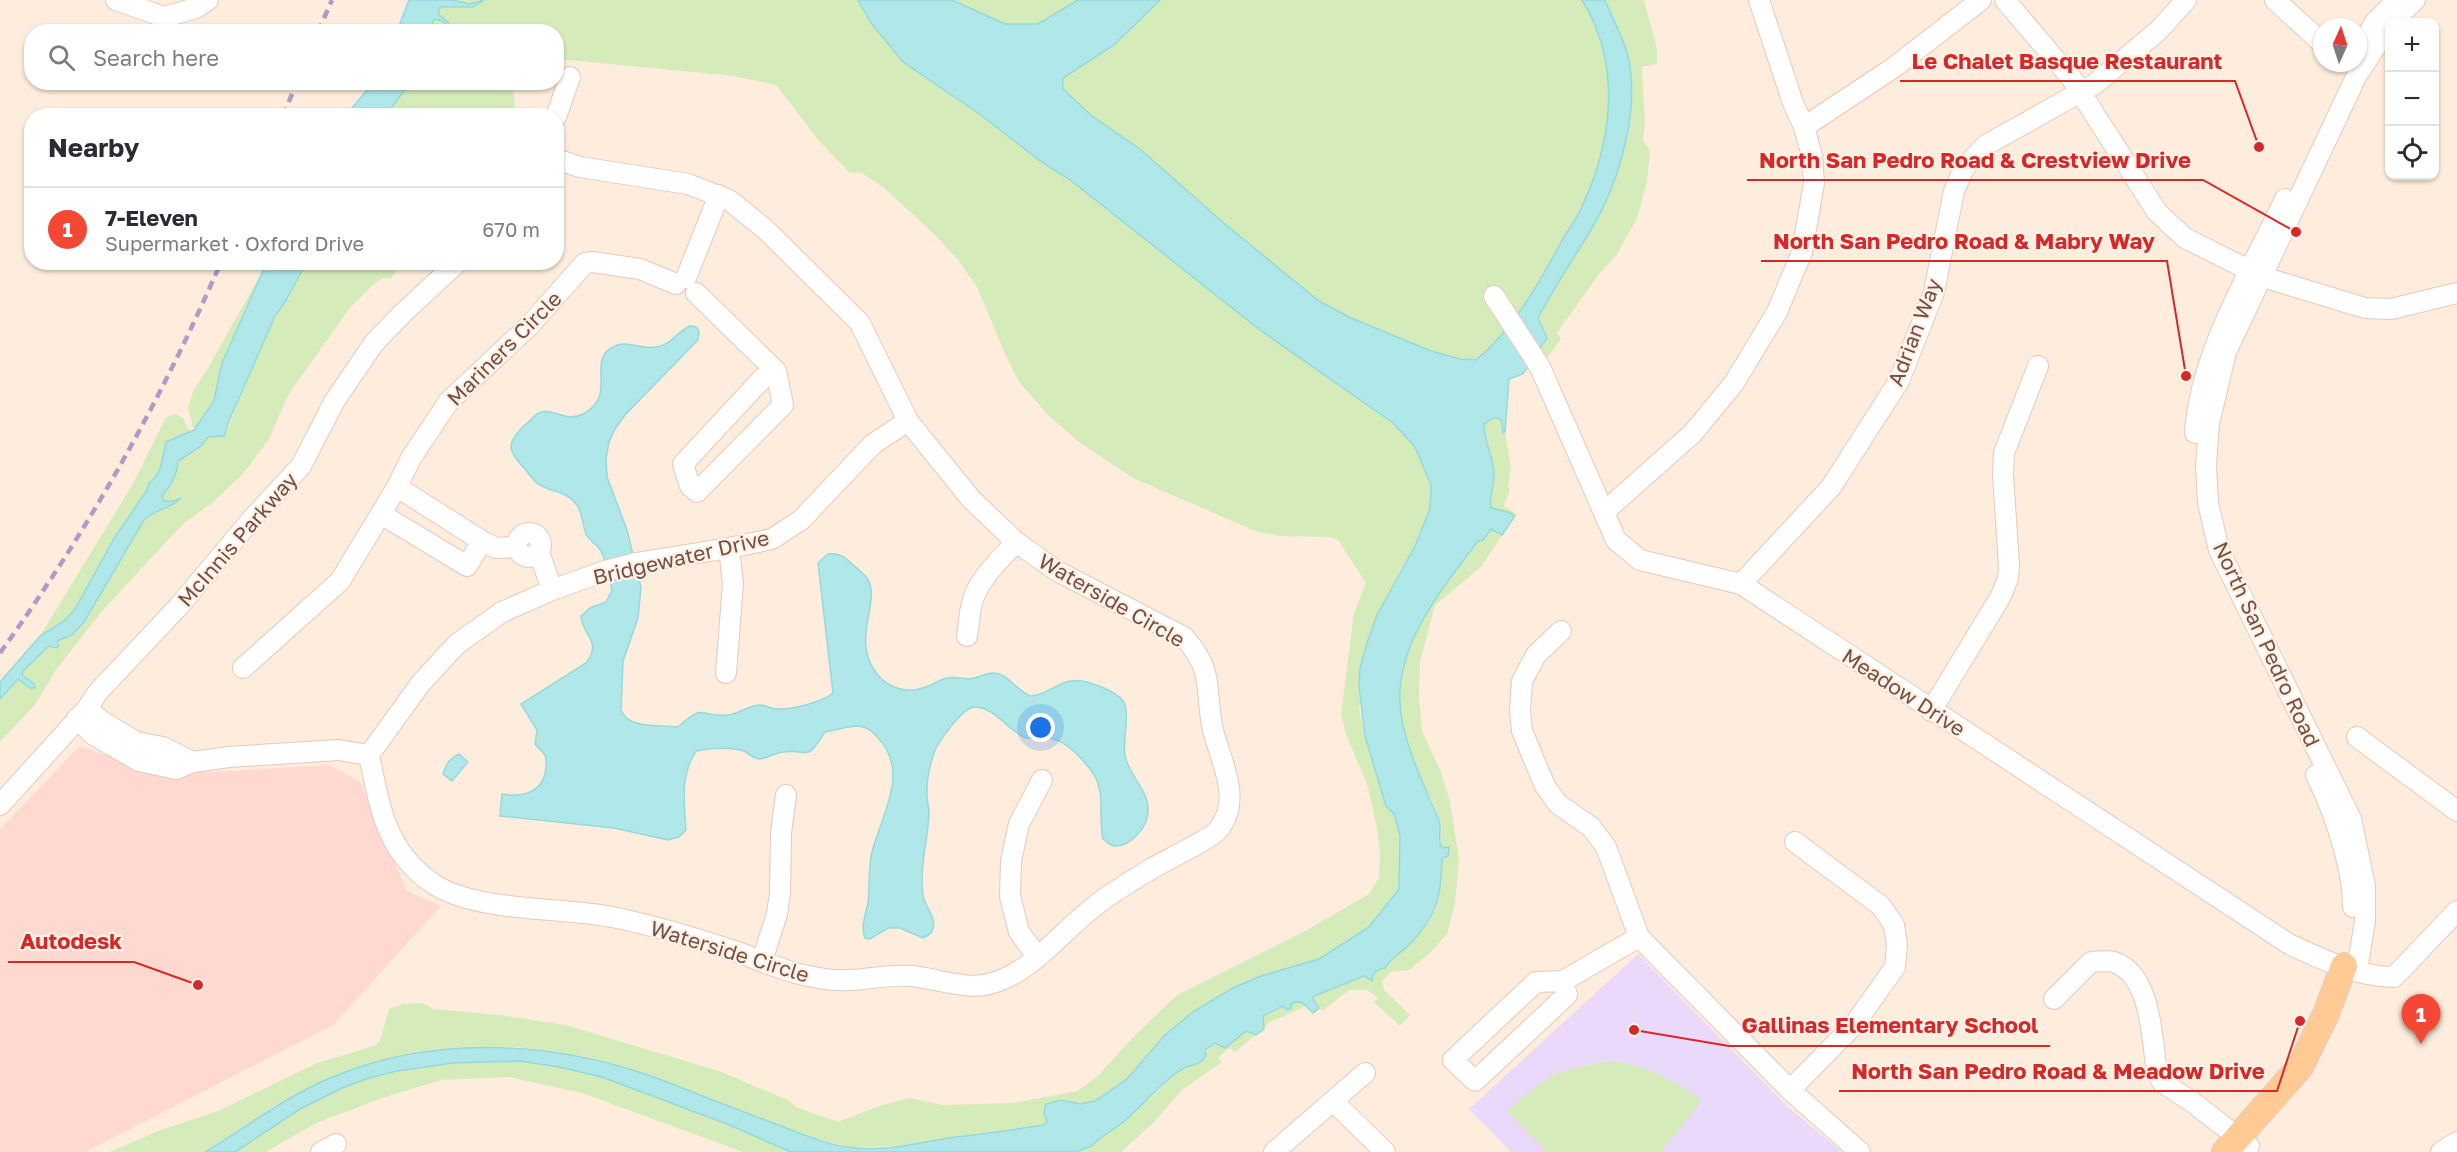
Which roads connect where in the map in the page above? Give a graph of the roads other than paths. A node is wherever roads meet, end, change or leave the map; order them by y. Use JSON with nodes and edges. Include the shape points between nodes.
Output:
{"nodes":[{"id":1,"x":116,"y":0,"type":"edge"},
{"id":2,"x":208,"y":0,"type":"edge"},
{"id":3,"x":1759,"y":0,"type":"edge"},
{"id":4,"x":1981,"y":0,"type":"edge"},
{"id":5,"x":2005,"y":0,"type":"edge"},
{"id":6,"x":2186,"y":0,"type":"edge"},
{"id":7,"x":2275,"y":0,"type":"edge"},
{"id":8,"x":2397,"y":0,"type":"edge"},
{"id":9,"x":2415,"y":0,"type":"edge"},
{"id":10,"x":2397,"y":18,"type":"edge"},
{"id":11,"x":2385,"y":30,"type":"edge"},
{"id":12,"x":2313,"y":35,"type":"edge"},
{"id":13,"x":2367,"y":35,"type":"edge"},
{"id":14,"x":2367,"y":49,"type":"edge"},
{"id":15,"x":2347,"y":72,"type":"edge"},
{"id":16,"x":570,"y":77,"type":"dead end"},
{"id":17,"x":2081,"y":92,"type":"junction"},
{"id":18,"x":559,"y":108,"type":"edge"},
{"id":19,"x":1804,"y":127,"type":"junction"},
{"id":20,"x":564,"y":162,"type":"edge"},
{"id":21,"x":724,"y":198,"type":"junction"},
{"id":22,"x":450,"y":270,"type":"edge"},
{"id":23,"x":2257,"y":273,"type":"junction"},
{"id":24,"x":689,"y":284,"type":"junction"},
{"id":25,"x":2457,"y":293,"type":"edge"},
{"id":26,"x":1494,"y":296,"type":"dead end"},
{"id":27,"x":2038,"y":366,"type":"dead end"},
{"id":28,"x":776,"y":371,"type":"junction"},
{"id":29,"x":908,"y":421,"type":"junction"},
{"id":30,"x":397,"y":488,"type":"junction"},
{"id":31,"x":1604,"y":512,"type":"junction"},
{"id":32,"x":381,"y":514,"type":"junction"},
{"id":33,"x":482,"y":541,"type":"junction"},
{"id":34,"x":1016,"y":542,"type":"junction"},
{"id":35,"x":729,"y":548,"type":"junction"},
{"id":36,"x":1741,"y":585,"type":"junction"},
{"id":37,"x":547,"y":592,"type":"junction"},
{"id":38,"x":1561,"y":631,"type":"dead end"},
{"id":39,"x":967,"y":636,"type":"dead end"},
{"id":40,"x":243,"y":668,"type":"dead end"},
{"id":41,"x":726,"y":673,"type":"dead end"},
{"id":42,"x":1931,"y":711,"type":"junction"},
{"id":43,"x":82,"y":714,"type":"junction"},
{"id":44,"x":2357,"y":737,"type":"dead end"},
{"id":45,"x":369,"y":755,"type":"junction"},
{"id":46,"x":1042,"y":780,"type":"dead end"},
{"id":47,"x":786,"y":795,"type":"dead end"},
{"id":48,"x":0,"y":805,"type":"edge"},
{"id":49,"x":2457,"y":811,"type":"edge"},
{"id":50,"x":1795,"y":842,"type":"dead end"},
{"id":51,"x":2457,"y":911,"type":"edge"},
{"id":52,"x":1639,"y":937,"type":"junction"},
{"id":53,"x":1037,"y":956,"type":"junction"},
{"id":54,"x":762,"y":961,"type":"junction"},
{"id":55,"x":2350,"y":968,"type":"junction"},
{"id":56,"x":1563,"y":981,"type":"junction"},
{"id":57,"x":2054,"y":999,"type":"dead end"},
{"id":58,"x":1365,"y":1073,"type":"dead end"},
{"id":59,"x":1790,"y":1090,"type":"junction"},
{"id":60,"x":1333,"y":1101,"type":"junction"},
{"id":61,"x":2457,"y":1142,"type":"edge"},
{"id":62,"x":2239,"y":1147,"type":"edge"},
{"id":63,"x":1274,"y":1152,"type":"edge"},
{"id":64,"x":1385,"y":1152,"type":"edge"},
{"id":65,"x":1860,"y":1152,"type":"edge"},
{"id":66,"x":2441,"y":1152,"type":"edge"}],
"edges":[{"from":1,"to":2,"type":"street","via":[[164,17],[196,8]]},
{"from":3,"to":19,"type":"street"},
{"from":4,"to":19,"type":"street","via":[[1893,68]]},
{"from":5,"to":17,"type":"street"},
{"from":6,"to":17,"type":"street","name":"Adrian Way","via":[[2158,30]]},
{"from":7,"to":12,"type":"street"},
{"from":8,"to":13,"type":"street"},
{"from":9,"to":10,"type":"street","name":"North San Pedro Road"},
{"from":11,"to":14,"type":"street","name":"North San Pedro Road"},
{"from":15,"to":23,"type":"street","name":"North San Pedro Road"},
{"from":16,"to":18,"type":"street"},
{"from":17,"to":23,"type":"street","via":[[2157,212],[2185,238]]},
{"from":17,"to":36,"type":"street","name":"Adrian Way","via":[[1986,145],[1964,168],[1954,191],[1934,292],[1899,381],[1831,487]]},
{"from":19,"to":31,"type":"street","via":[[1814,183],[1802,252],[1777,312],[1734,383],[1693,433]]},
{"from":20,"to":21,"type":"street","name":"Waterside Circle","via":[[688,184]]},
{"from":21,"to":24,"type":"street"},
{"from":21,"to":29,"type":"street","name":"Waterside Circle","via":[[765,229],[860,323]]},
{"from":22,"to":43,"type":"street","name":"McInnis Parkway","via":[[374,343],[334,402],[301,466]]},
{"from":23,"to":25,"type":"street","via":[[2365,308],[2391,309]]},
{"from":23,"to":55,"type":"street","name":"North San Pedro Road","via":[[2226,352],[2209,424],[2208,503],[2219,550],[2350,819],[2366,886],[2365,921]]},
{"from":24,"to":28,"type":"street","name":"Mariners Circle"},
{"from":24,"to":30,"type":"street","name":"Mariners Circle","via":[[640,269],[585,263],[529,326],[449,401],[411,458]]},
{"from":26,"to":31,"type":"street","name":"Meadow Drive","via":[[1540,368]]},
{"from":27,"to":42,"type":"street","via":[[2004,453],[2008,578]]},
{"from":28,"to":28,"type":"street","via":[[763,378],[682,464],[690,486],[697,492],[783,405]]},
{"from":29,"to":34,"type":"street","name":"Waterside Circle","via":[[971,499]]},
{"from":29,"to":35,"type":"street","name":"Bridgewater Drive","via":[[873,444],[801,520],[772,539]]},
{"from":30,"to":32,"type":"street","name":"Mariners Circle"},
{"from":30,"to":33,"type":"street"},
{"from":31,"to":36,"type":"street","name":"Meadow Drive","via":[[1616,540],[1640,560]]},
{"from":32,"to":33,"type":"street","via":[[467,566]]},
{"from":32,"to":40,"type":"street","name":"Mariners Circle","via":[[340,581]]},
{"from":33,"to":37,"type":"street","via":[[496,548],[528,552]]},
{"from":34,"to":39,"type":"street","via":[[980,585],[972,602]]},
{"from":34,"to":53,"type":"street","name":"Waterside Circle","via":[[1057,571],[1184,637],[1194,648],[1209,684],[1212,725],[1230,787],[1228,809],[1217,831],[1096,905]]},
{"from":35,"to":37,"type":"street","name":"Bridgewater Drive","via":[[636,563]]},
{"from":35,"to":41,"type":"street","via":[[734,584]]},
{"from":36,"to":42,"type":"street","name":"Meadow Drive"},
{"from":37,"to":45,"type":"street","name":"Bridgewater Drive","via":[[502,612],[457,644],[421,682]]},
{"from":38,"to":52,"type":"street","via":[[1536,655],[1522,681],[1522,731],[1545,786],[1558,804],[1591,827],[1606,847]]},
{"from":42,"to":55,"type":"street","name":"Meadow Drive","via":[[2289,944]]},
{"from":43,"to":45,"type":"street","via":[[136,742],[163,747],[193,762],[338,750]]},
{"from":43,"to":48,"type":"street","name":"McInnis Parkway"},
{"from":44,"to":49,"type":"street","name":"North San Pedro Road"},
{"from":45,"to":54,"type":"street","name":"Waterside Circle","via":[[380,809],[392,840],[414,868],[437,886],[464,898],[611,917],[705,941]]},
{"from":46,"to":53,"type":"street","via":[[1019,824],[1011,861],[1010,896],[1019,932]]},
{"from":47,"to":54,"type":"street","via":[[777,914]]},
{"from":50,"to":59,"type":"street","via":[[1881,906],[1894,925],[1897,945],[1895,967],[1854,1025]]},
{"from":51,"to":55,"type":"street","name":"Meadow Drive","via":[[2394,977]]},
{"from":52,"to":56,"type":"street"},
{"from":52,"to":59,"type":"street"},
{"from":53,"to":54,"type":"street","name":"Waterside Circle","via":[[1020,970],[986,985],[908,976],[833,980],[805,976]]},
{"from":55,"to":62,"type":"main road","name":"North San Pedro Road","via":[[2341,1020],[2314,1071]]},
{"from":56,"to":56,"type":"street","via":[[1536,982],[1453,1060],[1475,1081],[1568,995]]},
{"from":57,"to":62,"type":"street","via":[[2091,962],[2112,962],[2129,970],[2145,996],[2157,1074]]},
{"from":58,"to":60,"type":"street"},
{"from":59,"to":65,"type":"street"},
{"from":60,"to":63,"type":"street"},
{"from":60,"to":64,"type":"street"},
{"from":61,"to":66,"type":"street"}]}
